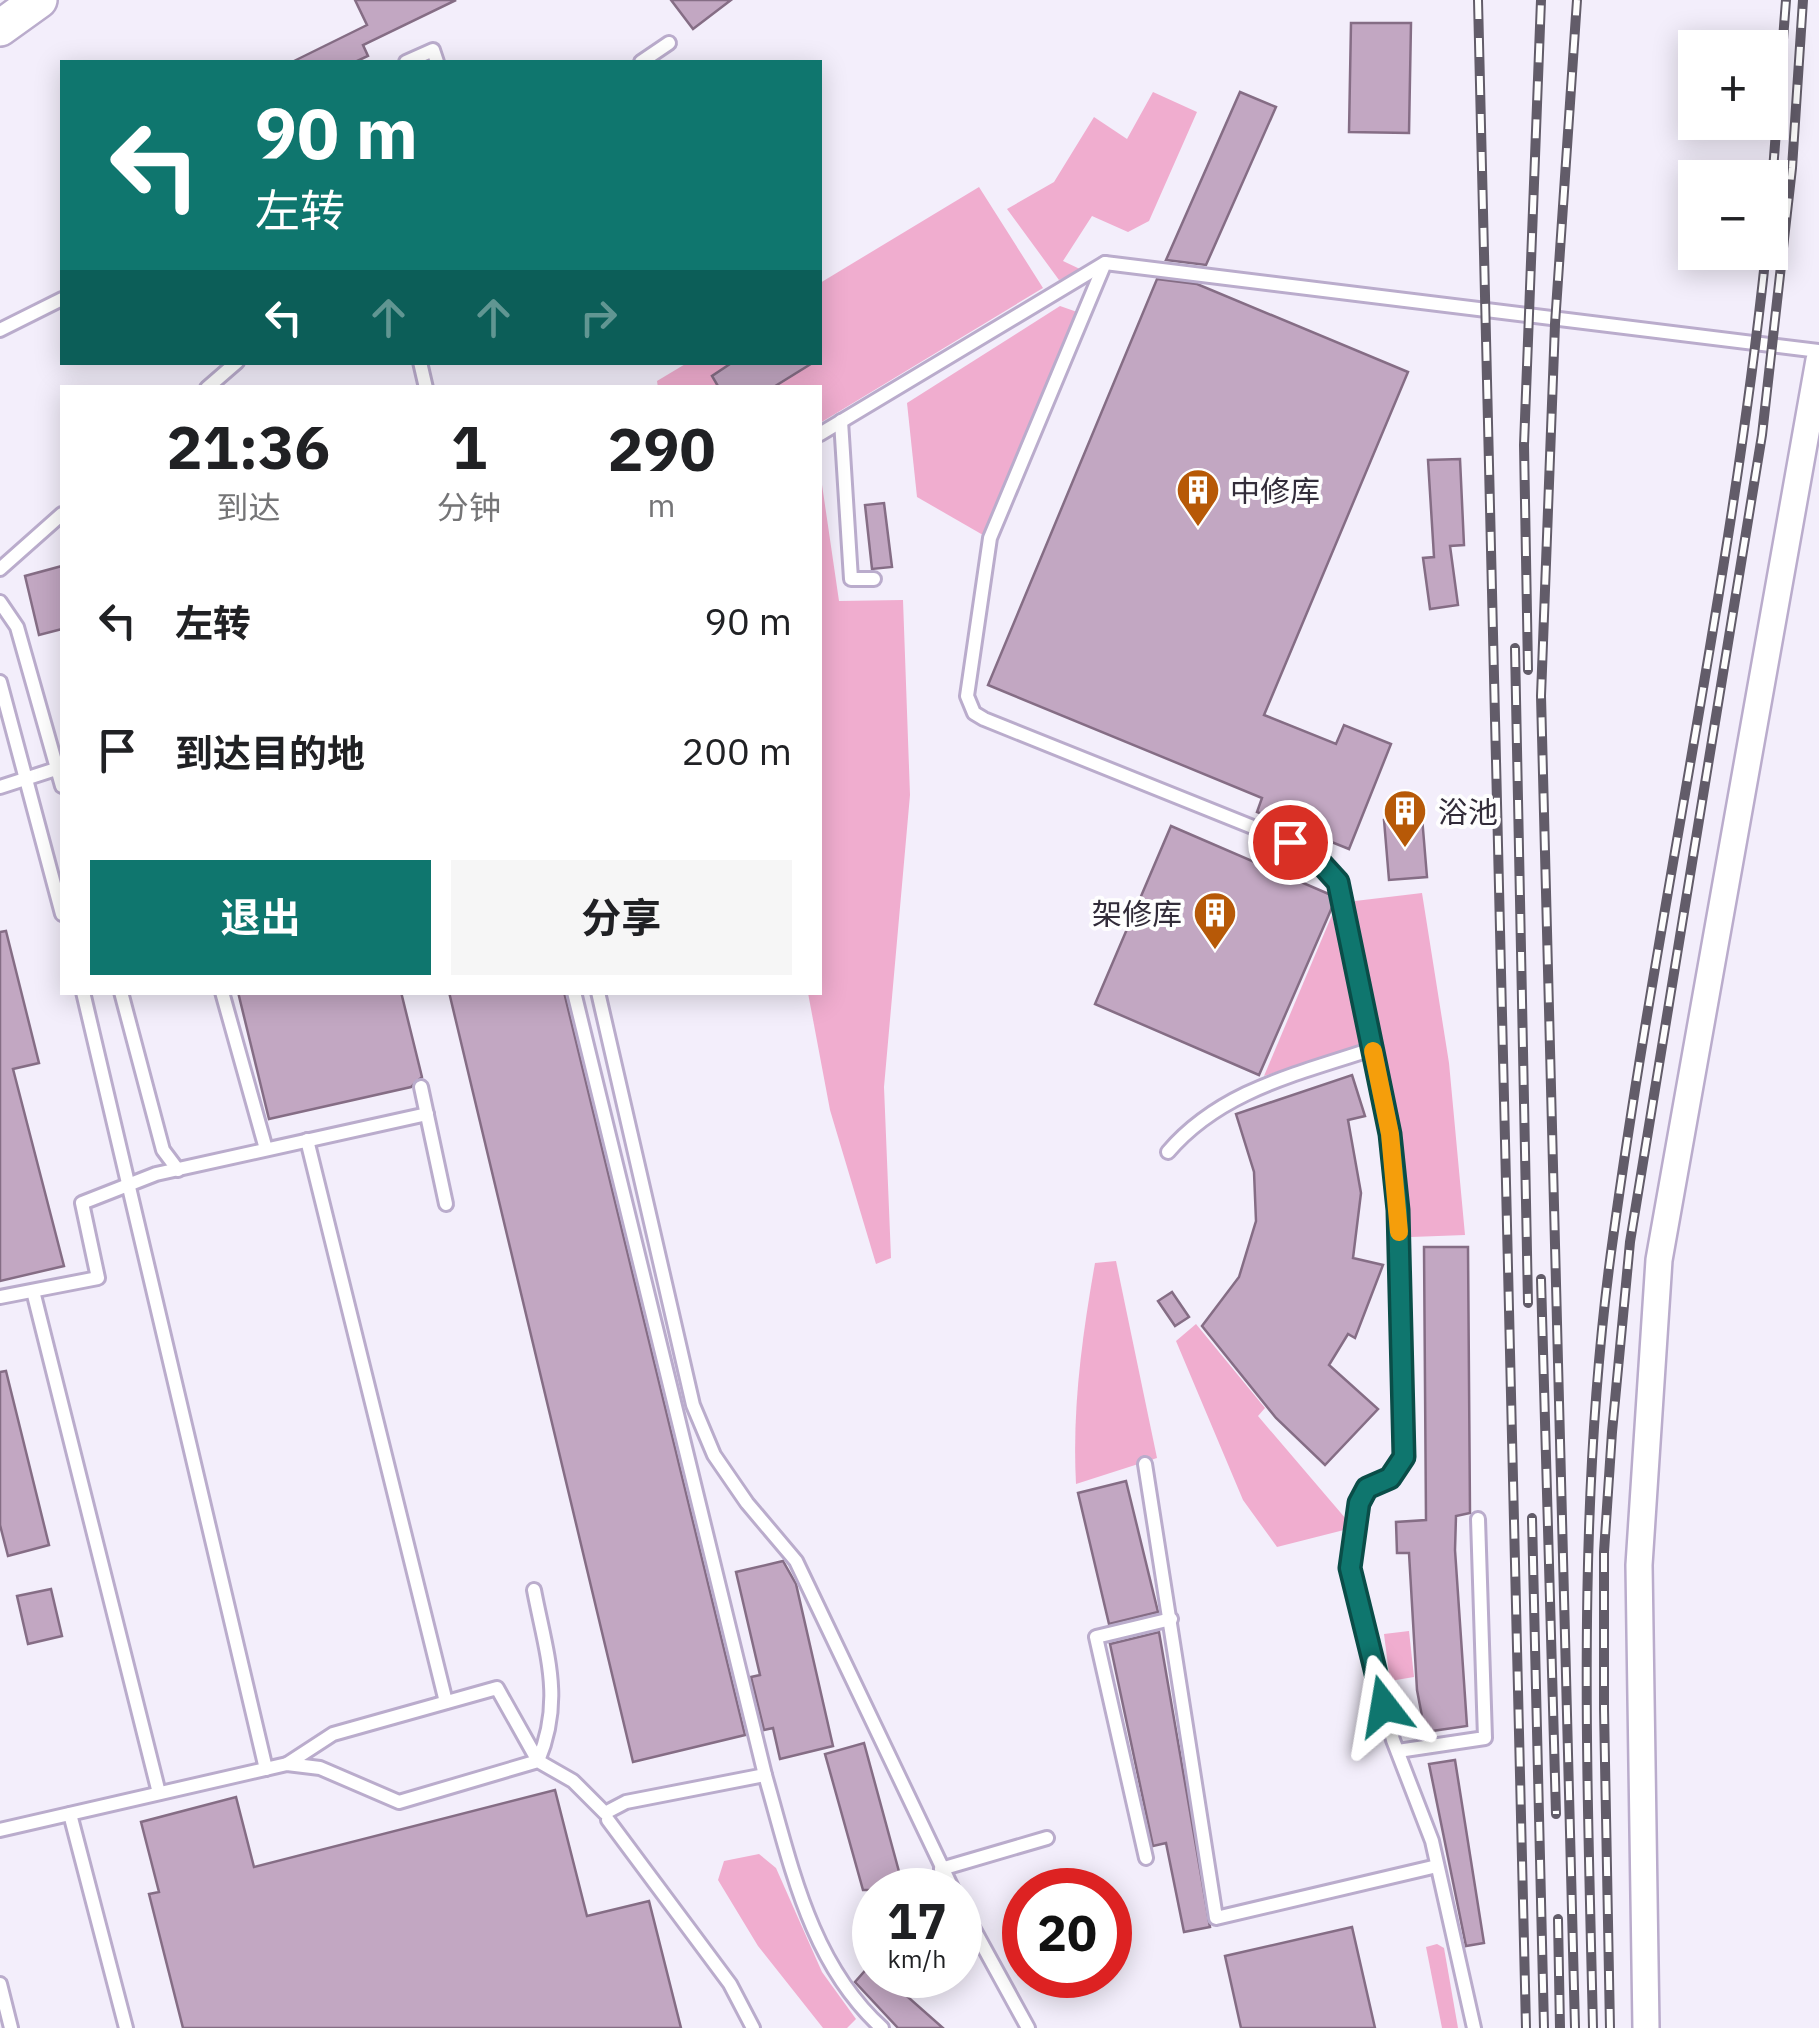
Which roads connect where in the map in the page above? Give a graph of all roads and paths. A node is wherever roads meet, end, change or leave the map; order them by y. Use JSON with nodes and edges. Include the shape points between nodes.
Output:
{"nodes":[{"id":1,"x":38,"y":0,"type":"edge"},
{"id":2,"x":0,"y":28,"type":"edge"},
{"id":3,"x":669,"y":43,"type":"dead end"},
{"id":4,"x":411,"y":60,"type":"edge"},
{"id":5,"x":436,"y":60,"type":"edge"},
{"id":6,"x":644,"y":60,"type":"edge"},
{"id":7,"x":1105,"y":264,"type":"junction"},
{"id":8,"x":60,"y":300,"type":"edge"},
{"id":9,"x":0,"y":330,"type":"edge"},
{"id":10,"x":1819,"y":351,"type":"edge"},
{"id":11,"x":1819,"y":360,"type":"edge"},
{"id":12,"x":234,"y":365,"type":"edge"},
{"id":13,"x":210,"y":385,"type":"edge"},
{"id":14,"x":841,"y":421,"type":"junction"},
{"id":15,"x":822,"y":433,"type":"edge"},
{"id":16,"x":60,"y":516,"type":"edge"},
{"id":17,"x":0,"y":569,"type":"edge"},
{"id":18,"x":874,"y":580,"type":"dead end"},
{"id":19,"x":0,"y":602,"type":"edge"},
{"id":20,"x":0,"y":682,"type":"edge"},
{"id":21,"x":60,"y":768,"type":"edge"},
{"id":22,"x":28,"y":779,"type":"junction"},
{"id":23,"x":0,"y":787,"type":"edge"},
{"id":24,"x":60,"y":906,"type":"edge"},
{"id":25,"x":83,"y":995,"type":"edge"},
{"id":26,"x":122,"y":995,"type":"edge"},
{"id":27,"x":223,"y":995,"type":"edge"},
{"id":28,"x":575,"y":995,"type":"edge"},
{"id":29,"x":599,"y":995,"type":"edge"},
{"id":30,"x":1372,"y":1049,"type":"junction"},
{"id":31,"x":422,"y":1087,"type":"dead end"},
{"id":32,"x":427,"y":1114,"type":"junction"},
{"id":33,"x":308,"y":1140,"type":"junction"},
{"id":34,"x":266,"y":1149,"type":"junction"},
{"id":35,"x":1168,"y":1152,"type":"dead end"},
{"id":36,"x":178,"y":1170,"type":"junction"},
{"id":37,"x":128,"y":1187,"type":"junction"},
{"id":38,"x":446,"y":1204,"type":"dead end"},
{"id":39,"x":33,"y":1291,"type":"junction"},
{"id":40,"x":0,"y":1298,"type":"edge"},
{"id":41,"x":1145,"y":1464,"type":"dead end"},
{"id":42,"x":1478,"y":1519,"type":"dead end"},
{"id":43,"x":534,"y":1590,"type":"dead end"},
{"id":44,"x":1171,"y":1620,"type":"junction"},
{"id":45,"x":446,"y":1702,"type":"junction"},
{"id":46,"x":1398,"y":1751,"type":"junction"},
{"id":47,"x":538,"y":1760,"type":"junction"},
{"id":48,"x":287,"y":1764,"type":"junction"},
{"id":49,"x":266,"y":1768,"type":"junction"},
{"id":50,"x":765,"y":1775,"type":"junction"},
{"id":51,"x":160,"y":1793,"type":"junction"},
{"id":52,"x":70,"y":1814,"type":"junction"},
{"id":53,"x":608,"y":1820,"type":"dead end"},
{"id":54,"x":0,"y":1830,"type":"edge"},
{"id":55,"x":1047,"y":1838,"type":"dead end"},
{"id":56,"x":1146,"y":1858,"type":"dead end"},
{"id":57,"x":1438,"y":1866,"type":"junction"},
{"id":58,"x":942,"y":1868,"type":"joint"},
{"id":59,"x":982,"y":1944,"type":"edge"},
{"id":60,"x":1,"y":1989,"type":"edge"},
{"id":61,"x":10,"y":2028,"type":"edge"},
{"id":62,"x":126,"y":2028,"type":"edge"},
{"id":63,"x":753,"y":2028,"type":"edge"},
{"id":64,"x":882,"y":2028,"type":"edge"},
{"id":65,"x":1028,"y":2028,"type":"edge"},
{"id":66,"x":1474,"y":2028,"type":"edge"},
{"id":67,"x":1646,"y":2028,"type":"edge"}],
"edges":[{"from":1,"to":2,"type":"main road"},
{"from":3,"to":6,"type":"lane"},
{"from":4,"to":5,"type":"lane","via":[[434,50]]},
{"from":7,"to":10,"type":"lane"},
{"from":7,"to":14,"type":"lane"},
{"from":7,"to":30,"type":"lane","via":[[990,538],[967,696],[984,719],[1290,842],[1317,859],[1338,882]]},
{"from":8,"to":9,"type":"lane"},
{"from":11,"to":67,"type":"street","via":[[1659,1260],[1638,1564]]},
{"from":12,"to":13,"type":"lane"},
{"from":14,"to":15,"type":"lane"},
{"from":14,"to":18,"type":"lane","via":[[851,578]]},
{"from":16,"to":17,"type":"lane"},
{"from":19,"to":21,"type":"lane","via":[[18,627]]},
{"from":20,"to":22,"type":"lane"},
{"from":21,"to":22,"type":"lane"},
{"from":22,"to":23,"type":"lane"},
{"from":22,"to":24,"type":"lane"},
{"from":25,"to":37,"type":"lane"},
{"from":26,"to":36,"type":"lane","via":[[163,1150]]},
{"from":27,"to":34,"type":"lane"},
{"from":28,"to":50,"type":"lane"},
{"from":29,"to":58,"type":"lane","via":[[693,1405],[714,1455],[796,1561]]},
{"from":30,"to":35,"type":"lane","via":[[1237,1095],[1191,1126]]},
{"from":30,"to":46,"type":"lane","via":[[1398,1210],[1404,1457],[1359,1503],[1350,1568]]},
{"from":31,"to":32,"type":"lane"},
{"from":32,"to":33,"type":"lane"},
{"from":32,"to":38,"type":"lane"},
{"from":33,"to":34,"type":"lane"},
{"from":33,"to":45,"type":"lane"},
{"from":34,"to":36,"type":"lane"},
{"from":36,"to":37,"type":"lane"},
{"from":37,"to":39,"type":"lane","via":[[82,1203],[98,1278]]},
{"from":37,"to":49,"type":"lane"},
{"from":39,"to":40,"type":"lane"},
{"from":39,"to":51,"type":"lane"},
{"from":41,"to":44,"type":"lane"},
{"from":42,"to":46,"type":"lane","via":[[1484,1738]]},
{"from":43,"to":47,"type":"lane","via":[[554,1693],[551,1730]]},
{"from":44,"to":56,"type":"lane","via":[[1096,1637]]},
{"from":44,"to":57,"type":"lane","via":[[1216,1918]]},
{"from":45,"to":47,"type":"lane","via":[[497,1688]]},
{"from":45,"to":48,"type":"lane","via":[[333,1734]]},
{"from":46,"to":57,"type":"lane"},
{"from":47,"to":48,"type":"lane","via":[[399,1802],[320,1768]]},
{"from":47,"to":50,"type":"lane","via":[[574,1781],[605,1813],[626,1802]]},
{"from":48,"to":49,"type":"lane"},
{"from":49,"to":51,"type":"lane"},
{"from":50,"to":64,"type":"lane","via":[[819,1942],[844,1990]]},
{"from":51,"to":52,"type":"lane"},
{"from":52,"to":54,"type":"lane"},
{"from":52,"to":62,"type":"lane"},
{"from":53,"to":63,"type":"lane","via":[[730,1984]]},
{"from":55,"to":58,"type":"lane"},
{"from":57,"to":66,"type":"lane"},
{"from":59,"to":65,"type":"lane"},
{"from":60,"to":61,"type":"lane"}]}
